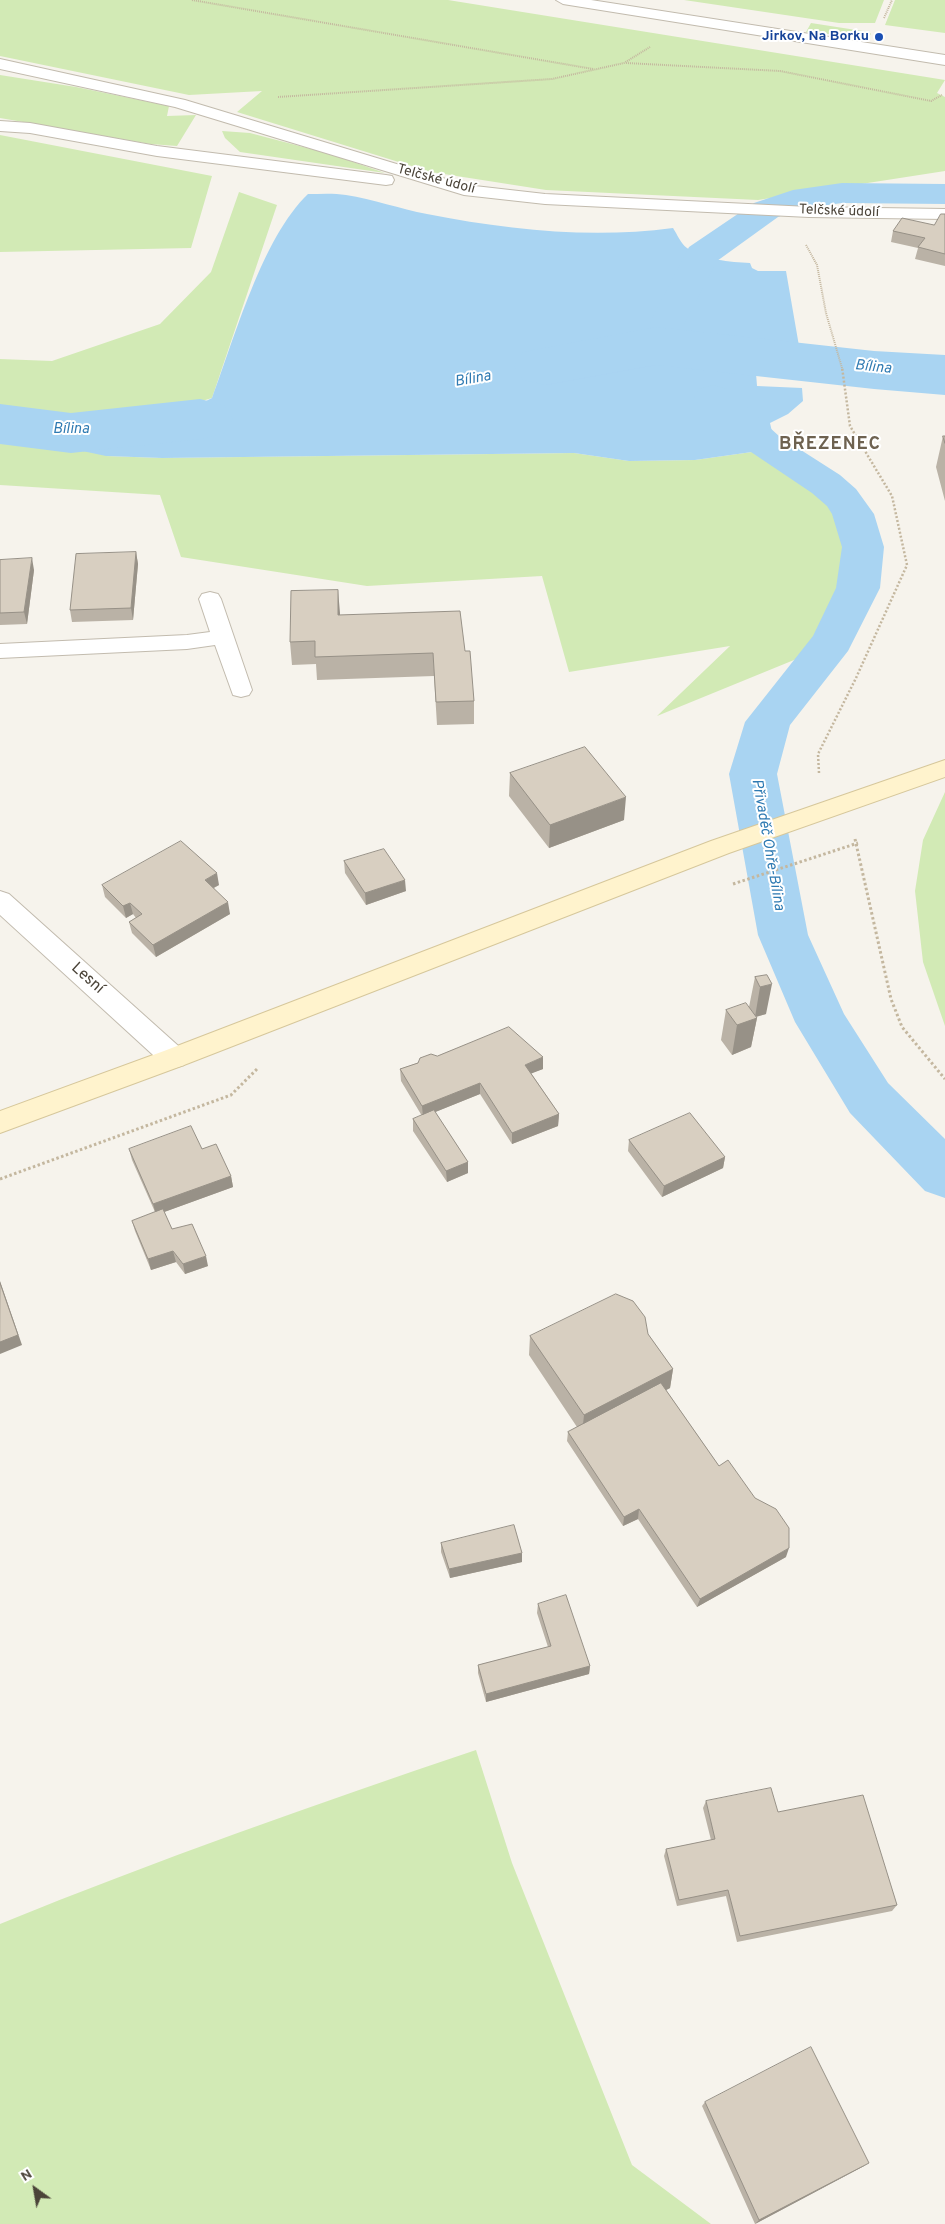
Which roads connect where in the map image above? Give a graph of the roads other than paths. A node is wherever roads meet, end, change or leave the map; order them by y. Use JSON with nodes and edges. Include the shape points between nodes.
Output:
{"nodes":[{"id":1,"x":564,"y":0,"type":"edge"},
{"id":2,"x":945,"y":60,"type":"edge"},
{"id":3,"x":0,"y":64,"type":"edge"},
{"id":4,"x":211,"y":113,"type":"junction"},
{"id":5,"x":0,"y":126,"type":"edge"},
{"id":6,"x":197,"y":156,"type":"junction"},
{"id":7,"x":464,"y":190,"type":"junction"},
{"id":8,"x":945,"y":214,"type":"edge"},
{"id":9,"x":210,"y":599,"type":"dead end"},
{"id":10,"x":223,"y":637,"type":"junction"},
{"id":11,"x":0,"y":651,"type":"edge"},
{"id":12,"x":241,"y":690,"type":"dead end"},
{"id":13,"x":945,"y":768,"type":"edge"},
{"id":14,"x":0,"y":900,"type":"edge"},
{"id":15,"x":174,"y":1058,"type":"junction"},
{"id":16,"x":0,"y":1122,"type":"edge"}],
"edges":[{"from":1,"to":2,"type":"street"},
{"from":3,"to":4,"type":"street","name":"Telčské údolí","via":[[179,103]]},
{"from":4,"to":6,"type":"street"},
{"from":4,"to":7,"type":"street","name":"Telčské údolí"},
{"from":5,"to":6,"type":"street","via":[[30,128]]},
{"from":6,"to":7,"type":"street"},
{"from":7,"to":8,"type":"street","name":"Telčské údolí","via":[[545,199],[742,209]]},
{"from":9,"to":10,"type":"street"},
{"from":10,"to":11,"type":"street","via":[[187,642]]},
{"from":10,"to":12,"type":"street"},
{"from":13,"to":15,"type":"street","via":[[720,847]]},
{"from":14,"to":15,"type":"street","name":"Lesní"},
{"from":15,"to":16,"type":"street"}]}
